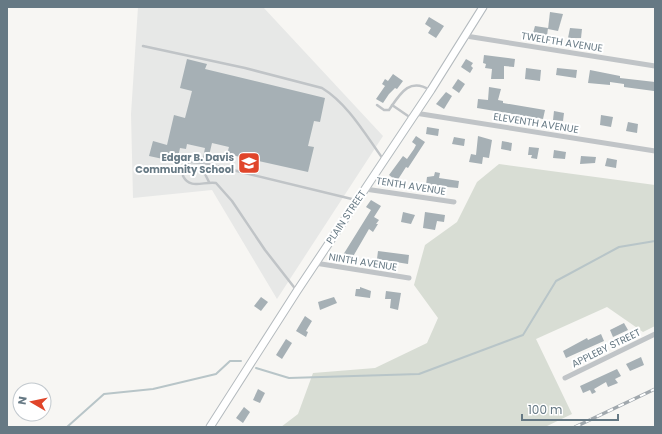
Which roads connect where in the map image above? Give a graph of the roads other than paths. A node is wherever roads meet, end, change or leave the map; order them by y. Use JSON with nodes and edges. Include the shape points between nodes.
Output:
{"nodes":[{"id":1,"x":483,"y":7,"type":"edge"},
{"id":2,"x":466,"y":36,"type":"junction"},
{"id":3,"x":143,"y":46,"type":"dead end"},
{"id":4,"x":655,"y":66,"type":"edge"},
{"id":5,"x":430,"y":90,"type":"junction"},
{"id":6,"x":377,"y":105,"type":"dead end"},
{"id":7,"x":392,"y":105,"type":"junction"},
{"id":8,"x":413,"y":116,"type":"junction"},
{"id":9,"x":655,"y":151,"type":"edge"},
{"id":10,"x":384,"y":159,"type":"junction"},
{"id":11,"x":202,"y":162,"type":"junction"},
{"id":12,"x":209,"y":183,"type":"junction"},
{"id":13,"x":365,"y":188,"type":"junction"},
{"id":14,"x":356,"y":200,"type":"junction"},
{"id":15,"x":454,"y":202,"type":"dead end"},
{"id":16,"x":315,"y":263,"type":"junction"},
{"id":17,"x":409,"y":278,"type":"dead end"},
{"id":18,"x":297,"y":291,"type":"junction"},
{"id":19,"x":655,"y":334,"type":"edge"},
{"id":20,"x":565,"y":378,"type":"dead end"},
{"id":21,"x":210,"y":427,"type":"edge"}],
"edges":[{"from":1,"to":2,"type":"main road","name":"PLAIN STREET"},
{"from":2,"to":4,"type":"street","name":"TWELFTH AVENUE"},
{"from":2,"to":5,"type":"main road","name":"PLAIN STREET"},
{"from":3,"to":10,"type":"lane","via":[[322,88],[332,94],[349,112]]},
{"from":5,"to":7,"type":"lane","via":[[420,86],[406,88]]},
{"from":5,"to":8,"type":"main road","name":"PLAIN STREET"},
{"from":6,"to":7,"type":"lane","via":[[387,110]]},
{"from":7,"to":8,"type":"lane"},
{"from":8,"to":9,"type":"street","name":"ELEVENTH AVENUE"},
{"from":8,"to":10,"type":"main road","name":"PLAIN STREET"},
{"from":10,"to":13,"type":"main road","name":"PLAIN STREET"},
{"from":11,"to":12,"type":"lane"},
{"from":11,"to":12,"type":"lane","via":[[187,163],[183,169],[183,176],[190,183]]},
{"from":11,"to":14,"type":"lane"},
{"from":12,"to":18,"type":"lane","via":[[218,184],[232,201],[261,245]]},
{"from":13,"to":14,"type":"main road","name":"PLAIN STREET"},
{"from":13,"to":15,"type":"street","name":"TENTH AVENUE"},
{"from":14,"to":16,"type":"main road","name":"PLAIN STREET"},
{"from":16,"to":17,"type":"street","name":"NINTH AVENUE"},
{"from":16,"to":18,"type":"main road","name":"PLAIN STREET"},
{"from":18,"to":21,"type":"main road","name":"PLAIN STREET"},
{"from":19,"to":20,"type":"street","name":"APPLEBY STREET"}]}
